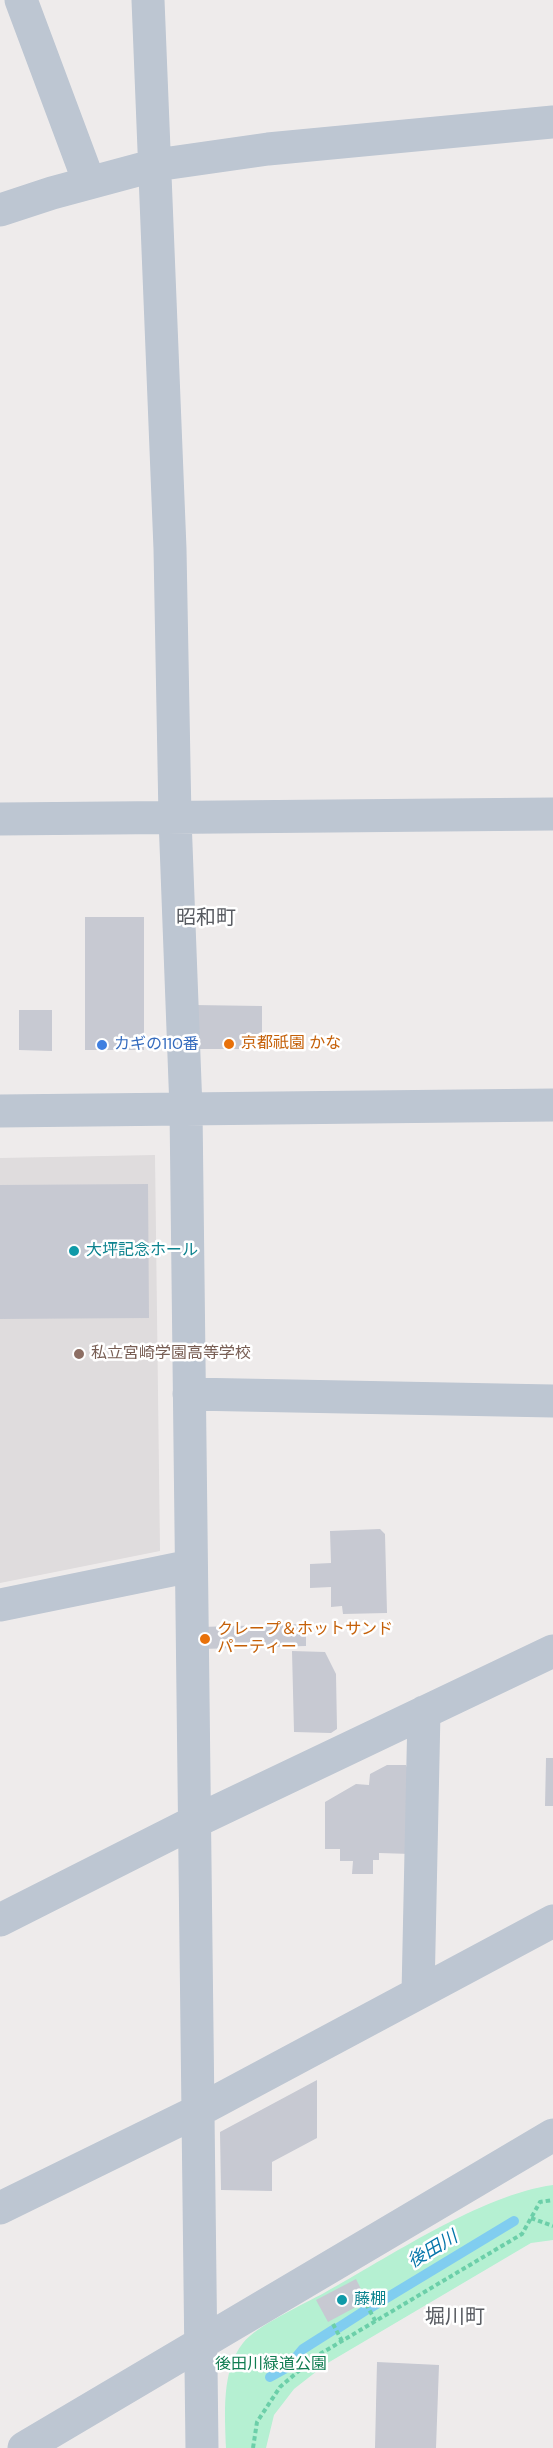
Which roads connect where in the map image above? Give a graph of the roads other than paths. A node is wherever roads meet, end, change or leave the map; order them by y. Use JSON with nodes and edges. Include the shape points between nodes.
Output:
{"nodes":[{"id":1,"x":21,"y":0,"type":"edge"},
{"id":2,"x":148,"y":0,"type":"edge"},
{"id":3,"x":553,"y":122,"type":"edge"},
{"id":4,"x":156,"y":165,"type":"junction"},
{"id":5,"x":89,"y":182,"type":"junction"},
{"id":6,"x":0,"y":210,"type":"edge"},
{"id":7,"x":553,"y":814,"type":"edge"},
{"id":8,"x":175,"y":818,"type":"junction"},
{"id":9,"x":0,"y":819,"type":"edge"},
{"id":10,"x":553,"y":1105,"type":"edge"},
{"id":11,"x":186,"y":1109,"type":"junction"},
{"id":12,"x":0,"y":1111,"type":"edge"},
{"id":13,"x":189,"y":1394,"type":"junction"},
{"id":14,"x":553,"y":1401,"type":"edge"},
{"id":15,"x":191,"y":1566,"type":"junction"},
{"id":16,"x":0,"y":1605,"type":"edge"},
{"id":17,"x":553,"y":1652,"type":"edge"},
{"id":18,"x":424,"y":1712,"type":"junction"},
{"id":19,"x":194,"y":1822,"type":"junction"},
{"id":20,"x":0,"y":1920,"type":"edge"},
{"id":21,"x":553,"y":1921,"type":"edge"},
{"id":22,"x":418,"y":1993,"type":"junction"},
{"id":23,"x":198,"y":2111,"type":"junction"},
{"id":24,"x":553,"y":2135,"type":"edge"},
{"id":25,"x":0,"y":2208,"type":"edge"},
{"id":26,"x":201,"y":2344,"type":"junction"},
{"id":27,"x":24,"y":2448,"type":"edge"},
{"id":28,"x":201,"y":2448,"type":"edge"}],
"edges":[{"from":1,"to":5,"type":"street"},
{"from":2,"to":4,"type":"street"},
{"from":3,"to":4,"type":"street","via":[[268,148]]},
{"from":4,"to":5,"type":"street"},
{"from":4,"to":8,"type":"street"},
{"from":5,"to":6,"type":"street"},
{"from":7,"to":8,"type":"street"},
{"from":8,"to":9,"type":"street"},
{"from":8,"to":11,"type":"street"},
{"from":10,"to":11,"type":"street"},
{"from":11,"to":12,"type":"street"},
{"from":11,"to":13,"type":"street"},
{"from":13,"to":14,"type":"street"},
{"from":13,"to":15,"type":"street"},
{"from":15,"to":16,"type":"street"},
{"from":15,"to":19,"type":"street"},
{"from":17,"to":18,"type":"street"},
{"from":18,"to":19,"type":"street"},
{"from":18,"to":22,"type":"street"},
{"from":19,"to":20,"type":"street"},
{"from":19,"to":23,"type":"street"},
{"from":21,"to":22,"type":"street"},
{"from":22,"to":23,"type":"street"},
{"from":23,"to":25,"type":"street"},
{"from":23,"to":26,"type":"street"},
{"from":24,"to":26,"type":"street"},
{"from":26,"to":27,"type":"street"},
{"from":26,"to":28,"type":"street"}]}
